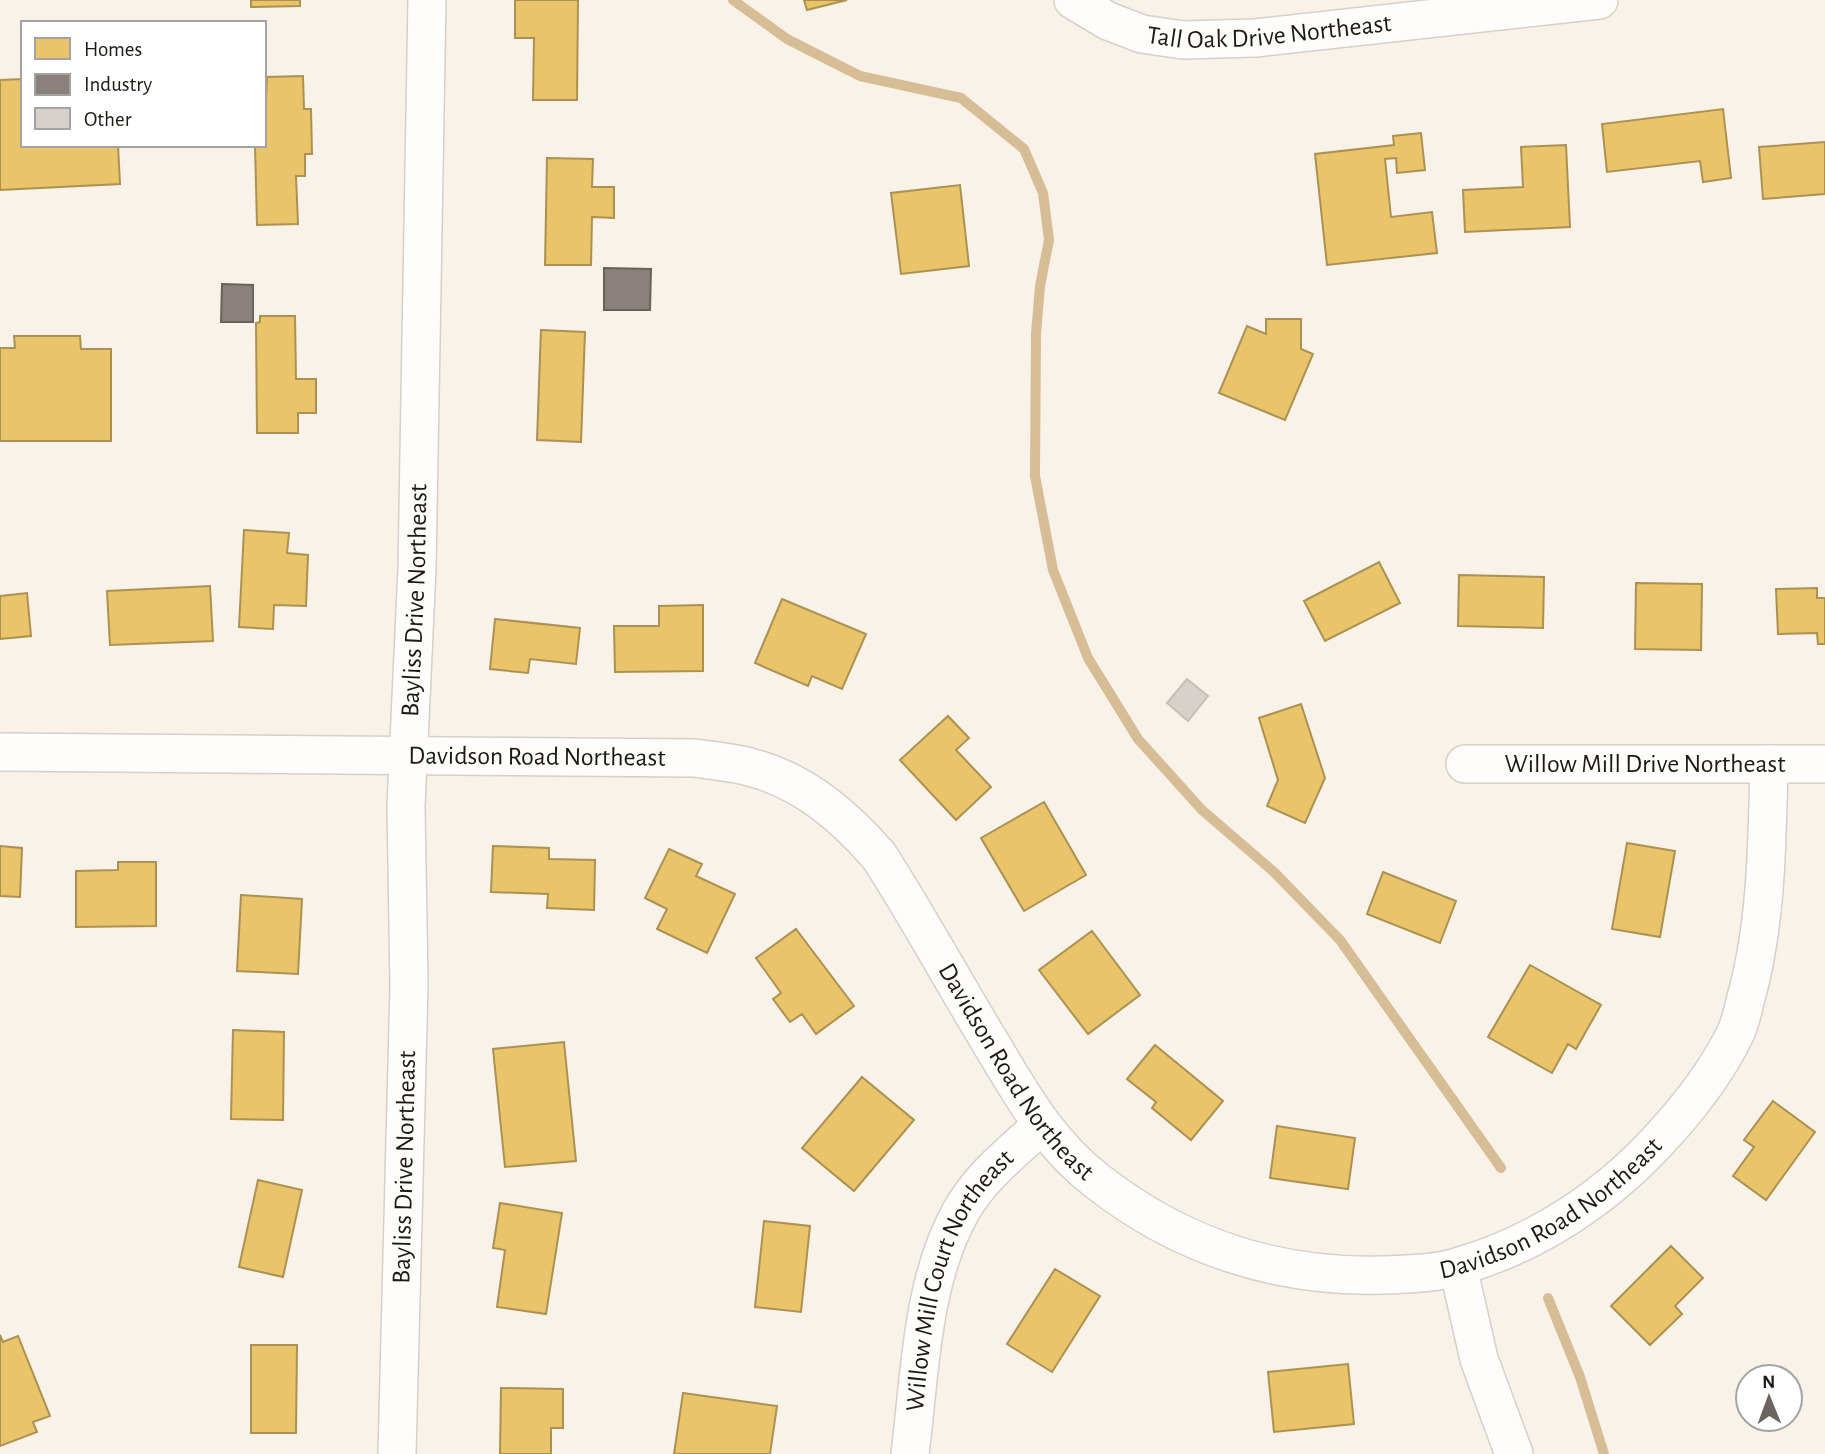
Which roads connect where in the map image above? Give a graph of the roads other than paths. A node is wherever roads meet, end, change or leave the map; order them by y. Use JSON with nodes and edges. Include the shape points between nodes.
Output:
{"nodes":[{"id":1,"x":427,"y":0,"type":"edge"},
{"id":2,"x":1073,"y":0,"type":"edge"},
{"id":3,"x":1599,"y":0,"type":"edge"},
{"id":4,"x":0,"y":752,"type":"edge"},
{"id":5,"x":408,"y":755,"type":"junction"},
{"id":6,"x":1465,"y":764,"type":"dead end"},
{"id":7,"x":1769,"y":764,"type":"junction"},
{"id":8,"x":1825,"y":764,"type":"edge"},
{"id":9,"x":1041,"y":1126,"type":"junction"},
{"id":10,"x":1458,"y":1267,"type":"junction"},
{"id":11,"x":397,"y":1454,"type":"edge"},
{"id":12,"x":910,"y":1454,"type":"edge"},
{"id":13,"x":1514,"y":1454,"type":"edge"}],
"edges":[{"from":1,"to":5,"type":"street","name":"Bayliss Drive Northeast","via":[[417,568]]},
{"from":2,"to":3,"type":"street","name":"Tall Oak Drive Northeast","via":[[1142,34],[1183,40],[1255,38]]},
{"from":4,"to":5,"type":"street","name":"Davidson Road Northeast"},
{"from":5,"to":9,"type":"street","name":"Davidson Road Northeast","via":[[695,758],[754,768],[805,790],[848,820],[879,856]]},
{"from":5,"to":11,"type":"street","name":"Bayliss Drive Northeast","via":[[409,985]]},
{"from":6,"to":7,"type":"street","name":"Willow Mill Drive Northeast"},
{"from":7,"to":8,"type":"street","name":"Willow Mill Drive Northeast"},
{"from":7,"to":10,"type":"street","name":"Davidson Road Northeast","via":[[1762,918],[1736,1031],[1687,1110],[1624,1177],[1580,1210]]},
{"from":9,"to":10,"type":"street","name":"Davidson Road Northeast","via":[[1094,1179],[1135,1209],[1232,1256],[1326,1274],[1416,1274]]},
{"from":9,"to":12,"type":"street","name":"Willow Mill Court Northeast","via":[[981,1183],[960,1213],[946,1246],[927,1319]]},
{"from":10,"to":13,"type":"street","via":[[1488,1390]]}]}
